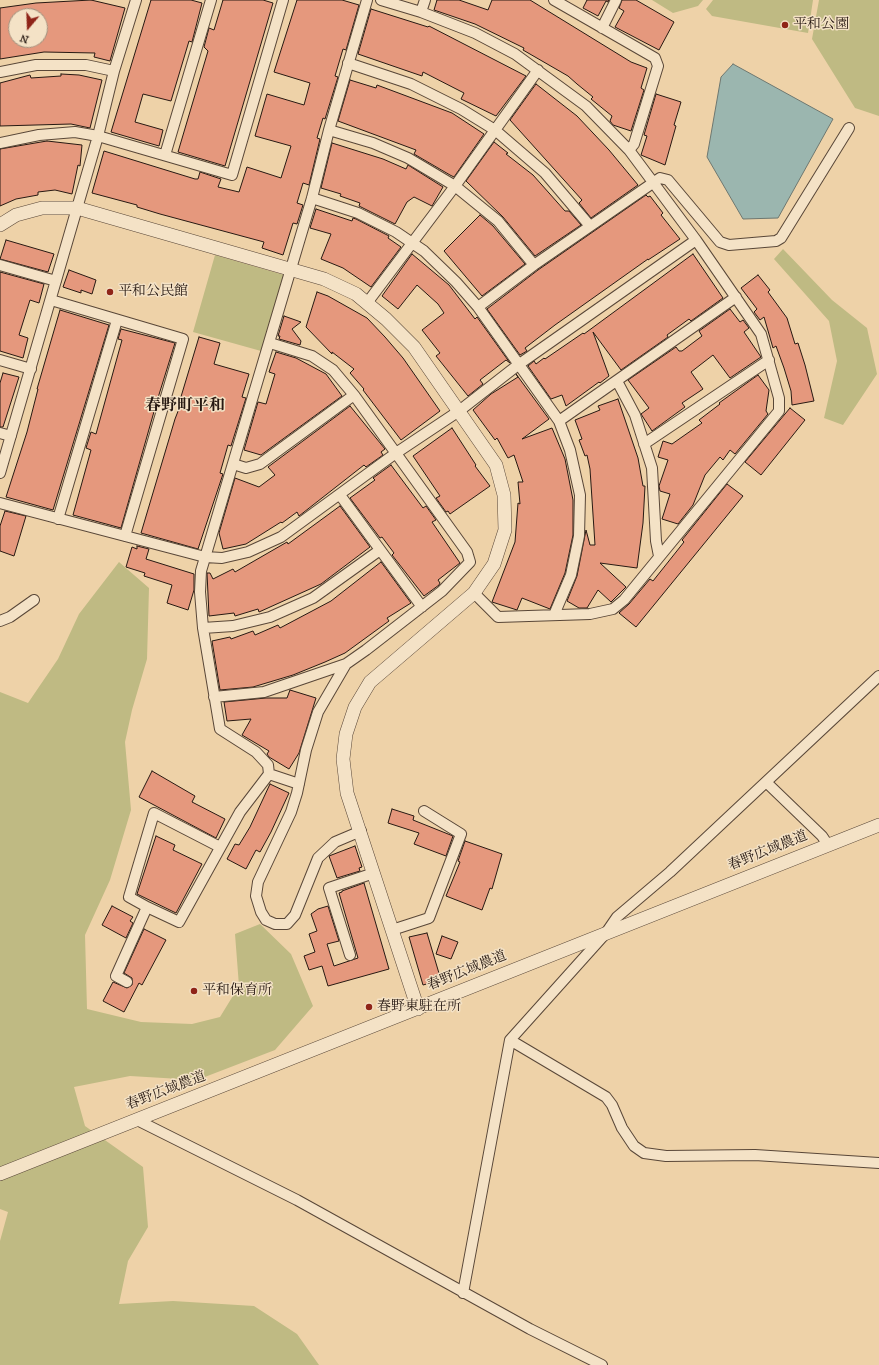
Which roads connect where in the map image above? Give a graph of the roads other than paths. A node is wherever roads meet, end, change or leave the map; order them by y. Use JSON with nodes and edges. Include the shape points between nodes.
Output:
{"nodes":[{"id":1,"x":136,"y":0,"type":"edge"},
{"id":2,"x":211,"y":0,"type":"edge"},
{"id":3,"x":283,"y":0,"type":"edge"},
{"id":4,"x":367,"y":0,"type":"edge"},
{"id":5,"x":381,"y":0,"type":"edge"},
{"id":6,"x":425,"y":0,"type":"edge"},
{"id":7,"x":554,"y":0,"type":"edge"},
{"id":8,"x":616,"y":0,"type":"edge"},
{"id":9,"x":421,"y":12,"type":"junction"},
{"id":10,"x":602,"y":28,"type":"junction"},
{"id":11,"x":348,"y":63,"type":"junction"},
{"id":12,"x":538,"y":70,"type":"junction"},
{"id":13,"x":114,"y":71,"type":"junction"},
{"id":14,"x":0,"y":72,"type":"edge"},
{"id":15,"x":849,"y":128,"type":"dead end"},
{"id":16,"x":329,"y":130,"type":"junction"},
{"id":17,"x":495,"y":130,"type":"junction"},
{"id":18,"x":98,"y":136,"type":"junction"},
{"id":19,"x":0,"y":143,"type":"edge"},
{"id":20,"x":629,"y":150,"type":"junction"},
{"id":21,"x":166,"y":155,"type":"junction"},
{"id":22,"x":653,"y":183,"type":"junction"},
{"id":23,"x":456,"y":186,"type":"junction"},
{"id":24,"x":312,"y":198,"type":"junction"},
{"id":25,"x":77,"y":208,"type":"junction"},
{"id":26,"x":0,"y":225,"type":"edge"},
{"id":27,"x":590,"y":226,"type":"junction"},
{"id":28,"x":696,"y":240,"type":"junction"},
{"id":29,"x":412,"y":243,"type":"junction"},
{"id":30,"x":0,"y":265,"type":"edge"},
{"id":31,"x":534,"y":265,"type":"junction"},
{"id":32,"x":289,"y":270,"type":"junction"},
{"id":33,"x":56,"y":281,"type":"junction"},
{"id":34,"x":736,"y":297,"type":"junction"},
{"id":35,"x":51,"y":300,"type":"junction"},
{"id":36,"x":367,"y":303,"type":"junction"},
{"id":37,"x":478,"y":307,"type":"junction"},
{"id":38,"x":117,"y":320,"type":"junction"},
{"id":39,"x":270,"y":342,"type":"junction"},
{"id":40,"x":0,"y":360,"type":"edge"},
{"id":41,"x":769,"y":360,"type":"junction"},
{"id":42,"x":518,"y":365,"type":"junction"},
{"id":43,"x":31,"y":369,"type":"junction"},
{"id":44,"x":617,"y":381,"type":"junction"},
{"id":45,"x":354,"y":395,"type":"junction"},
{"id":46,"x":459,"y":410,"type":"junction"},
{"id":47,"x":559,"y":420,"type":"junction"},
{"id":48,"x":0,"y":433,"type":"edge"},
{"id":49,"x":11,"y":436,"type":"junction"},
{"id":50,"x":644,"y":444,"type":"junction"},
{"id":51,"x":396,"y":453,"type":"junction"},
{"id":52,"x":233,"y":464,"type":"junction"},
{"id":53,"x":0,"y":473,"type":"edge"},
{"id":54,"x":340,"y":495,"type":"junction"},
{"id":55,"x":0,"y":503,"type":"edge"},
{"id":56,"x":58,"y":519,"type":"junction"},
{"id":57,"x":125,"y":536,"type":"junction"},
{"id":58,"x":380,"y":550,"type":"junction"},
{"id":59,"x":659,"y":556,"type":"junction"},
{"id":60,"x":205,"y":557,"type":"junction"},
{"id":61,"x":474,"y":594,"type":"junction"},
{"id":62,"x":34,"y":600,"type":"dead end"},
{"id":63,"x":422,"y":607,"type":"junction"},
{"id":64,"x":554,"y":615,"type":"junction"},
{"id":65,"x":0,"y":621,"type":"edge"},
{"id":66,"x":203,"y":628,"type":"junction"},
{"id":67,"x":346,"y":664,"type":"junction"},
{"id":68,"x":879,"y":676,"type":"edge"},
{"id":69,"x":214,"y":697,"type":"junction"},
{"id":70,"x":269,"y":774,"type":"junction"},
{"id":71,"x":766,"y":782,"type":"junction"},
{"id":72,"x":299,"y":784,"type":"junction"},
{"id":73,"x":424,"y":811,"type":"dead end"},
{"id":74,"x":879,"y":825,"type":"edge"},
{"id":75,"x":361,"y":831,"type":"junction"},
{"id":76,"x":828,"y":845,"type":"junction"},
{"id":77,"x":220,"y":847,"type":"junction"},
{"id":78,"x":374,"y":873,"type":"junction"},
{"id":79,"x":147,"y":907,"type":"junction"},
{"id":80,"x":392,"y":930,"type":"junction"},
{"id":81,"x":606,"y":933,"type":"junction"},
{"id":82,"x":350,"y":955,"type":"dead end"},
{"id":83,"x":127,"y":982,"type":"dead end"},
{"id":84,"x":418,"y":1009,"type":"junction"},
{"id":85,"x":510,"y":1040,"type":"junction"},
{"id":86,"x":137,"y":1120,"type":"junction"},
{"id":87,"x":879,"y":1163,"type":"edge"},
{"id":88,"x":0,"y":1174,"type":"edge"},
{"id":89,"x":463,"y":1293,"type":"junction"},
{"id":90,"x":602,"y":1365,"type":"edge"}],
"edges":[{"from":1,"to":13,"type":"street"},
{"from":2,"to":21,"type":"street"},
{"from":3,"to":21,"type":"street","via":[[232,175]]},
{"from":4,"to":11,"type":"street"},
{"from":5,"to":9,"type":"street"},
{"from":6,"to":9,"type":"street"},
{"from":7,"to":10,"type":"street"},
{"from":8,"to":10,"type":"street"},
{"from":9,"to":12,"type":"street","via":[[474,32],[515,54]]},
{"from":10,"to":20,"type":"street","via":[[654,58],[658,66],[634,144]]},
{"from":11,"to":16,"type":"street"},
{"from":11,"to":17,"type":"street","via":[[411,84],[461,109]]},
{"from":12,"to":17,"type":"street"},
{"from":12,"to":20,"type":"street","via":[[586,106]]},
{"from":13,"to":14,"type":"street","via":[[86,65],[36,65]]},
{"from":13,"to":18,"type":"street"},
{"from":15,"to":22,"type":"street","via":[[781,238],[776,241],[729,245],[720,242],[668,180],[660,178]]},
{"from":16,"to":23,"type":"street","via":[[373,143],[408,158]]},
{"from":16,"to":24,"type":"street"},
{"from":17,"to":23,"type":"street"},
{"from":17,"to":27,"type":"street","via":[[545,173]]},
{"from":18,"to":19,"type":"street","via":[[75,132],[39,135]]},
{"from":18,"to":21,"type":"street"},
{"from":18,"to":25,"type":"street"},
{"from":20,"to":22,"type":"street"},
{"from":22,"to":27,"type":"street"},
{"from":22,"to":28,"type":"street"},
{"from":23,"to":29,"type":"street"},
{"from":23,"to":31,"type":"street","via":[[498,221]]},
{"from":24,"to":29,"type":"street","via":[[358,213]]},
{"from":24,"to":32,"type":"street"},
{"from":25,"to":26,"type":"street","via":[[42,208],[16,215]]},
{"from":25,"to":32,"type":"street"},
{"from":25,"to":33,"type":"street"},
{"from":27,"to":31,"type":"street"},
{"from":28,"to":34,"type":"street"},
{"from":28,"to":42,"type":"street"},
{"from":29,"to":36,"type":"street"},
{"from":29,"to":37,"type":"street","via":[[456,282]]},
{"from":30,"to":33,"type":"street"},
{"from":31,"to":37,"type":"street"},
{"from":32,"to":36,"type":"street","via":[[324,279],[356,294]]},
{"from":32,"to":39,"type":"street"},
{"from":33,"to":35,"type":"street"},
{"from":34,"to":41,"type":"street","via":[[761,334]]},
{"from":34,"to":44,"type":"street"},
{"from":35,"to":38,"type":"street"},
{"from":35,"to":43,"type":"street"},
{"from":36,"to":46,"type":"street","via":[[414,348]]},
{"from":37,"to":42,"type":"street"},
{"from":38,"to":56,"type":"street"},
{"from":38,"to":57,"type":"street","via":[[184,339]]},
{"from":39,"to":45,"type":"street","via":[[312,356],[333,370]]},
{"from":39,"to":52,"type":"street"},
{"from":40,"to":43,"type":"street"},
{"from":41,"to":50,"type":"street"},
{"from":41,"to":59,"type":"street","via":[[779,398],[779,411]]},
{"from":42,"to":46,"type":"street"},
{"from":42,"to":47,"type":"street"},
{"from":43,"to":49,"type":"street"},
{"from":44,"to":47,"type":"street"},
{"from":44,"to":50,"type":"street","via":[[635,415]]},
{"from":45,"to":51,"type":"street"},
{"from":45,"to":52,"type":"street","via":[[260,464],[246,468]]},
{"from":46,"to":51,"type":"street"},
{"from":46,"to":61,"type":"street","via":[[496,465],[504,495],[505,530],[494,564]]},
{"from":47,"to":64,"type":"street","via":[[570,450],[580,495],[579,536],[571,575]]},
{"from":48,"to":49,"type":"street"},
{"from":49,"to":53,"type":"street"},
{"from":50,"to":59,"type":"street","via":[[652,468]]},
{"from":51,"to":54,"type":"street"},
{"from":51,"to":63,"type":"street","via":[[467,552],[470,562],[442,591]]},
{"from":52,"to":60,"type":"street"},
{"from":54,"to":58,"type":"street"},
{"from":54,"to":60,"type":"street","via":[[281,537],[248,552],[222,558]]},
{"from":55,"to":56,"type":"street"},
{"from":56,"to":57,"type":"street"},
{"from":57,"to":60,"type":"street"},
{"from":58,"to":63,"type":"street"},
{"from":58,"to":66,"type":"street","via":[[313,598],[270,617],[233,626]]},
{"from":59,"to":64,"type":"street","via":[[624,600],[613,609],[590,614]]},
{"from":60,"to":66,"type":"street","via":[[200,592]]},
{"from":61,"to":64,"type":"street","via":[[498,617]]},
{"from":61,"to":75,"type":"street","via":[[370,682],[355,707],[346,734],[343,759],[347,793]]},
{"from":62,"to":65,"type":"street"},
{"from":63,"to":67,"type":"street"},
{"from":66,"to":69,"type":"street"},
{"from":67,"to":69,"type":"street","via":[[264,692]]},
{"from":67,"to":72,"type":"street","via":[[318,712]]},
{"from":68,"to":71,"type":"street"},
{"from":69,"to":70,"type":"street","via":[[220,729],[256,752],[268,765]]},
{"from":70,"to":72,"type":"street"},
{"from":70,"to":77,"type":"street","via":[[240,812]]},
{"from":71,"to":76,"type":"street","via":[[822,836]]},
{"from":71,"to":81,"type":"street","via":[[670,872],[617,917]]},
{"from":72,"to":75,"type":"street","via":[[291,812],[258,882],[256,896],[266,920],[275,924],[287,924],[295,915],[318,858],[335,842]]},
{"from":73,"to":80,"type":"street","via":[[461,834],[429,918]]},
{"from":74,"to":76,"type":"street","name":"春野広域農道"},
{"from":75,"to":78,"type":"street"},
{"from":76,"to":81,"type":"street","name":"春野広域農道"},
{"from":77,"to":79,"type":"street","via":[[179,922]]},
{"from":77,"to":79,"type":"street","via":[[154,814],[129,897]]},
{"from":78,"to":80,"type":"street"},
{"from":78,"to":82,"type":"street","via":[[329,888]]},
{"from":79,"to":83,"type":"street","via":[[116,976]]},
{"from":80,"to":84,"type":"street"},
{"from":81,"to":84,"type":"street","name":"春野広域農道"},
{"from":81,"to":85,"type":"street"},
{"from":84,"to":86,"type":"street","name":"春野広域農道"},
{"from":85,"to":87,"type":"street","via":[[606,1097],[634,1146],[644,1153],[666,1156],[755,1155]]},
{"from":85,"to":89,"type":"street"},
{"from":86,"to":88,"type":"street","name":"春野広域農道"},
{"from":86,"to":89,"type":"street","via":[[297,1200]]},
{"from":89,"to":90,"type":"street"}]}
